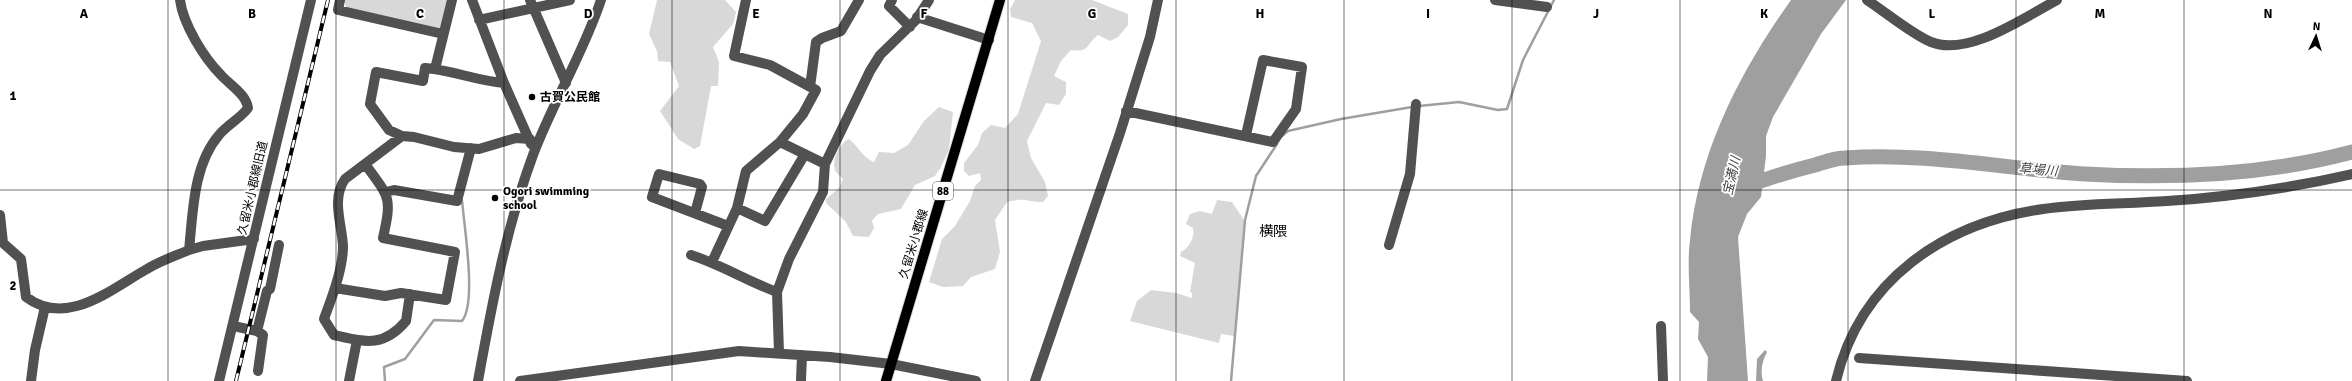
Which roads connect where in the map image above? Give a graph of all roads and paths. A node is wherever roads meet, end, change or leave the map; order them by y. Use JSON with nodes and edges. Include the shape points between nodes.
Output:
{"nodes":[{"id":1,"x":180,"y":0,"type":"edge"},
{"id":2,"x":311,"y":0,"type":"edge"},
{"id":3,"x":340,"y":0,"type":"edge"},
{"id":4,"x":452,"y":0,"type":"edge"},
{"id":5,"x":472,"y":0,"type":"edge"},
{"id":6,"x":570,"y":0,"type":"edge"},
{"id":7,"x":601,"y":0,"type":"edge"},
{"id":8,"x":746,"y":0,"type":"edge"},
{"id":9,"x":859,"y":0,"type":"edge"},
{"id":10,"x":892,"y":0,"type":"edge"},
{"id":11,"x":929,"y":0,"type":"edge"},
{"id":12,"x":1000,"y":0,"type":"edge"},
{"id":13,"x":1158,"y":0,"type":"edge"},
{"id":14,"x":1495,"y":0,"type":"edge"},
{"id":15,"x":1867,"y":0,"type":"edge"},
{"id":16,"x":2056,"y":0,"type":"edge"},
{"id":17,"x":531,"y":4,"type":"edge"},
{"id":18,"x":1547,"y":7,"type":"dead end"},
{"id":19,"x":917,"y":17,"type":"junction"},
{"id":20,"x":479,"y":20,"type":"junction"},
{"id":21,"x":910,"y":28,"type":"junction"},
{"id":22,"x":443,"y":34,"type":"junction"},
{"id":23,"x":989,"y":40,"type":"junction"},
{"id":24,"x":435,"y":69,"type":"junction"},
{"id":25,"x":566,"y":83,"type":"junction"},
{"id":26,"x":504,"y":84,"type":"junction"},
{"id":27,"x":810,"y":87,"type":"junction"},
{"id":28,"x":1416,"y":104,"type":"dead end"},
{"id":29,"x":1126,"y":111,"type":"junction"},
{"id":30,"x":1246,"y":135,"type":"junction"},
{"id":31,"x":402,"y":136,"type":"junction"},
{"id":32,"x":530,"y":139,"type":"junction"},
{"id":33,"x":780,"y":142,"type":"junction"},
{"id":34,"x":471,"y":148,"type":"junction"},
{"id":35,"x":804,"y":154,"type":"junction"},
{"id":36,"x":533,"y":155,"type":"junction"},
{"id":37,"x":365,"y":164,"type":"junction"},
{"id":38,"x":825,"y":164,"type":"junction"},
{"id":39,"x":2352,"y":174,"type":"edge"},
{"id":40,"x":386,"y":192,"type":"junction"},
{"id":41,"x":737,"y":208,"type":"junction"},
{"id":42,"x":695,"y":213,"type":"junction"},
{"id":43,"x":0,"y":215,"type":"edge"},
{"id":44,"x":728,"y":226,"type":"junction"},
{"id":45,"x":254,"y":240,"type":"junction"},
{"id":46,"x":279,"y":245,"type":"dead end"},
{"id":47,"x":1389,"y":245,"type":"dead end"},
{"id":48,"x":189,"y":250,"type":"junction"},
{"id":49,"x":691,"y":255,"type":"dead end"},
{"id":50,"x":712,"y":262,"type":"junction"},
{"id":51,"x":335,"y":288,"type":"junction"},
{"id":52,"x":777,"y":292,"type":"junction"},
{"id":53,"x":410,"y":294,"type":"junction"},
{"id":54,"x":45,"y":307,"type":"junction"},
{"id":55,"x":233,"y":324,"type":"junction"},
{"id":56,"x":1661,"y":326,"type":"dead end"},
{"id":57,"x":257,"y":331,"type":"junction"},
{"id":58,"x":357,"y":340,"type":"junction"},
{"id":59,"x":779,"y":353,"type":"junction"},
{"id":60,"x":802,"y":355,"type":"junction"},
{"id":61,"x":1859,"y":358,"type":"dead end"},
{"id":62,"x":891,"y":364,"type":"junction"},
{"id":63,"x":258,"y":371,"type":"dead end"},
{"id":64,"x":571,"y":377,"type":"edge"},
{"id":65,"x":2125,"y":379,"type":"edge"},
{"id":66,"x":31,"y":381,"type":"edge"},
{"id":67,"x":219,"y":381,"type":"edge"},
{"id":68,"x":349,"y":381,"type":"edge"},
{"id":69,"x":478,"y":381,"type":"edge"},
{"id":70,"x":520,"y":381,"type":"edge"},
{"id":71,"x":800,"y":381,"type":"edge"},
{"id":72,"x":886,"y":381,"type":"edge"},
{"id":73,"x":976,"y":381,"type":"edge"},
{"id":74,"x":1035,"y":381,"type":"edge"},
{"id":75,"x":1663,"y":381,"type":"edge"},
{"id":76,"x":1836,"y":381,"type":"edge"},
{"id":77,"x":2187,"y":381,"type":"edge"}],
"edges":[{"from":1,"to":48,"type":"street","via":[[182,10],[206,59],[244,98],[248,108],[218,135],[205,159],[195,196]]},
{"from":2,"to":45,"type":"street","name":"久留米小郡線旧道"},
{"from":3,"to":22,"type":"street","via":[[338,10]]},
{"from":4,"to":22,"type":"street"},
{"from":5,"to":20,"type":"street"},
{"from":6,"to":17,"type":"street"},
{"from":7,"to":25,"type":"street","via":[[589,36]]},
{"from":8,"to":27,"type":"street","via":[[734,56],[770,65]]},
{"from":9,"to":27,"type":"street","via":[[841,31],[816,42]]},
{"from":10,"to":21,"type":"street","via":[[889,6]]},
{"from":11,"to":19,"type":"street"},
{"from":12,"to":23,"type":"main road","name":"久留米小郡線","number":"88"},
{"from":13,"to":29,"type":"street","via":[[1150,36]]},
{"from":14,"to":18,"type":"street"},
{"from":15,"to":16,"type":"street","via":[[1930,42],[1948,47],[1974,43]]},
{"from":17,"to":20,"type":"street"},
{"from":17,"to":25,"type":"street"},
{"from":19,"to":21,"type":"street"},
{"from":19,"to":23,"type":"street"},
{"from":20,"to":26,"type":"street"},
{"from":21,"to":38,"type":"street","via":[[880,55],[870,71]]},
{"from":22,"to":24,"type":"street"},
{"from":23,"to":62,"type":"main road","name":"久留米小郡線","number":"88"},
{"from":24,"to":26,"type":"street"},
{"from":24,"to":31,"type":"street","via":[[425,68],[423,81],[376,72],[370,104],[389,130]]},
{"from":25,"to":36,"type":"street"},
{"from":26,"to":32,"type":"street"},
{"from":27,"to":33,"type":"street","via":[[816,90],[802,114]]},
{"from":28,"to":47,"type":"street","via":[[1410,174]]},
{"from":29,"to":30,"type":"street"},
{"from":29,"to":74,"type":"street"},
{"from":30,"to":30,"type":"street","via":[[1273,142],[1296,109],[1302,67],[1263,60]]},
{"from":31,"to":34,"type":"street"},
{"from":31,"to":37,"type":"street"},
{"from":32,"to":34,"type":"street","via":[[516,138],[487,148]]},
{"from":32,"to":36,"type":"street"},
{"from":33,"to":35,"type":"street"},
{"from":33,"to":41,"type":"street","via":[[746,170]]},
{"from":34,"to":40,"type":"street","via":[[457,201],[394,190]]},
{"from":35,"to":38,"type":"street"},
{"from":35,"to":41,"type":"street","via":[[765,221]]},
{"from":36,"to":69,"type":"street","via":[[513,214],[492,302]]},
{"from":37,"to":40,"type":"street"},
{"from":37,"to":51,"type":"street","via":[[344,180],[339,188],[343,247]]},
{"from":38,"to":52,"type":"street","via":[[823,192],[789,259]]},
{"from":39,"to":76,"type":"street","via":[[2267,192],[2043,209],[2008,215],[1962,232],[1936,246],[1891,279],[1877,295],[1849,340]]},
{"from":40,"to":53,"type":"street","via":[[389,211],[383,238],[455,252],[446,300]]},
{"from":41,"to":44,"type":"street"},
{"from":42,"to":42,"type":"street","via":[[652,197],[659,174],[700,184],[702,187]]},
{"from":42,"to":44,"type":"street"},
{"from":43,"to":54,"type":"street","via":[[4,243],[21,259],[26,297]]},
{"from":44,"to":50,"type":"street"},
{"from":45,"to":48,"type":"street"},
{"from":45,"to":55,"type":"street","name":"久留米小郡線旧道"},
{"from":46,"to":57,"type":"street","via":[[270,289],[267,291]]},
{"from":48,"to":54,"type":"street","via":[[148,268],[84,305]]},
{"from":49,"to":50,"type":"street"},
{"from":50,"to":52,"type":"street"},
{"from":51,"to":53,"type":"street","via":[[386,296]]},
{"from":51,"to":58,"type":"street","via":[[324,319],[334,335]]},
{"from":52,"to":59,"type":"street"},
{"from":53,"to":58,"type":"street","via":[[406,321],[401,327],[381,340]]},
{"from":54,"to":66,"type":"street"},
{"from":55,"to":57,"type":"street"},
{"from":55,"to":67,"type":"street","name":"久留米小郡線旧道"},
{"from":56,"to":75,"type":"street"},
{"from":57,"to":63,"type":"street","via":[[263,335]]},
{"from":58,"to":68,"type":"street"},
{"from":59,"to":60,"type":"street"},
{"from":59,"to":64,"type":"street","via":[[739,351]]},
{"from":60,"to":62,"type":"street"},
{"from":60,"to":71,"type":"street"},
{"from":61,"to":65,"type":"street"},
{"from":62,"to":72,"type":"main road","name":"久留米小郡線","number":"88"},
{"from":62,"to":73,"type":"street"},
{"from":64,"to":70,"type":"street"},
{"from":65,"to":77,"type":"street"}]}
